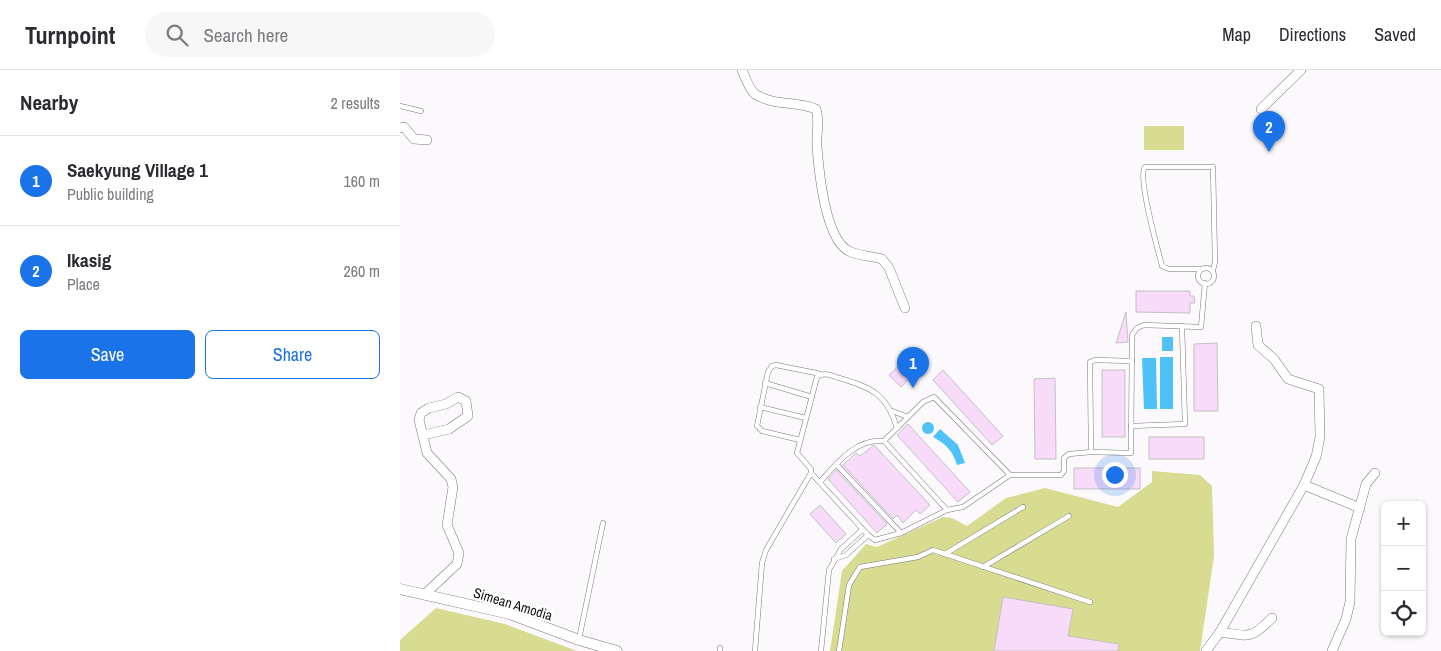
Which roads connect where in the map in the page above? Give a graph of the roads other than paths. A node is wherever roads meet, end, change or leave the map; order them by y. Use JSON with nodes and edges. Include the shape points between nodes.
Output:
{"nodes":[{"id":1,"x":742,"y":70,"type":"edge"},
{"id":2,"x":1301,"y":70,"type":"edge"},
{"id":3,"x":400,"y":106,"type":"edge"},
{"id":4,"x":1261,"y":109,"type":"dead end"},
{"id":5,"x":421,"y":111,"type":"dead end"},
{"id":6,"x":400,"y":128,"type":"edge"},
{"id":7,"x":427,"y":140,"type":"dead end"},
{"id":8,"x":1202,"y":269,"type":"junction"},
{"id":9,"x":1213,"y":270,"type":"junction"},
{"id":10,"x":1205,"y":284,"type":"junction"},
{"id":11,"x":905,"y":308,"type":"dead end"},
{"id":12,"x":1182,"y":326,"type":"junction"},
{"id":13,"x":1256,"y":326,"type":"dead end"},
{"id":14,"x":1132,"y":361,"type":"junction"},
{"id":15,"x":821,"y":374,"type":"junction"},
{"id":16,"x":765,"y":383,"type":"junction"},
{"id":17,"x":812,"y":397,"type":"junction"},
{"id":18,"x":760,"y":407,"type":"junction"},
{"id":19,"x":892,"y":411,"type":"junction"},
{"id":20,"x":908,"y":417,"type":"junction"},
{"id":21,"x":806,"y":418,"type":"junction"},
{"id":22,"x":1131,"y":426,"type":"junction"},
{"id":23,"x":896,"y":428,"type":"junction"},
{"id":24,"x":424,"y":435,"type":"junction"},
{"id":25,"x":800,"y":440,"type":"junction"},
{"id":26,"x":884,"y":441,"type":"junction"},
{"id":27,"x":1090,"y":452,"type":"junction"},
{"id":28,"x":836,"y":464,"type":"junction"},
{"id":29,"x":811,"y":473,"type":"junction"},
{"id":30,"x":1375,"y":474,"type":"dead end"},
{"id":31,"x":1010,"y":475,"type":"junction"},
{"id":32,"x":820,"y":482,"type":"junction"},
{"id":33,"x":1304,"y":485,"type":"junction"},
{"id":34,"x":1023,"y":507,"type":"dead end"},
{"id":35,"x":1360,"y":508,"type":"junction"},
{"id":36,"x":946,"y":510,"type":"junction"},
{"id":37,"x":1069,"y":516,"type":"dead end"},
{"id":38,"x":603,"y":523,"type":"dead end"},
{"id":39,"x":862,"y":530,"type":"junction"},
{"id":40,"x":901,"y":533,"type":"junction"},
{"id":41,"x":868,"y":535,"type":"junction"},
{"id":42,"x":945,"y":554,"type":"junction"},
{"id":43,"x":834,"y":559,"type":"junction"},
{"id":44,"x":984,"y":567,"type":"junction"},
{"id":45,"x":400,"y":589,"type":"edge"},
{"id":46,"x":425,"y":594,"type":"junction"},
{"id":47,"x":1090,"y":602,"type":"dead end"},
{"id":48,"x":1272,"y":618,"type":"dead end"},
{"id":49,"x":1220,"y":632,"type":"junction"},
{"id":50,"x":579,"y":640,"type":"junction"},
{"id":51,"x":617,"y":651,"type":"edge"},
{"id":52,"x":754,"y":651,"type":"edge"},
{"id":53,"x":821,"y":651,"type":"edge"},
{"id":54,"x":839,"y":651,"type":"edge"},
{"id":55,"x":1206,"y":651,"type":"edge"},
{"id":56,"x":1332,"y":651,"type":"edge"}],
"edges":[{"from":1,"to":11,"type":"street","via":[[754,93],[816,110],[826,214],[839,242],[849,251],[882,259],[889,268]]},
{"from":2,"to":4,"type":"street"},
{"from":3,"to":5,"type":"lane"},
{"from":6,"to":7,"type":"street","via":[[414,138]]},
{"from":8,"to":9,"type":"lane"},
{"from":8,"to":9,"type":"lane","via":[[1162,266],[1144,192],[1141,174],[1145,167],[1213,168]]},
{"from":8,"to":10,"type":"lane","via":[[1199,277]]},
{"from":9,"to":10,"type":"lane","via":[[1212,281]]},
{"from":10,"to":12,"type":"lane","via":[[1200,327]]},
{"from":12,"to":14,"type":"lane","via":[[1144,325],[1137,328],[1132,335]]},
{"from":12,"to":22,"type":"lane","via":[[1185,424]]},
{"from":13,"to":33,"type":"street","via":[[1258,345],[1274,359],[1288,379],[1319,388],[1320,437],[1316,457]]},
{"from":14,"to":22,"type":"lane"},
{"from":14,"to":27,"type":"lane","via":[[1090,362]]},
{"from":15,"to":16,"type":"lane","via":[[772,366]]},
{"from":15,"to":17,"type":"lane","via":[[817,377]]},
{"from":15,"to":19,"type":"lane","via":[[868,386]]},
{"from":16,"to":17,"type":"lane"},
{"from":16,"to":18,"type":"lane"},
{"from":17,"to":21,"type":"lane"},
{"from":18,"to":21,"type":"lane"},
{"from":18,"to":25,"type":"lane","via":[[756,421],[762,431]]},
{"from":19,"to":20,"type":"lane"},
{"from":19,"to":23,"type":"lane"},
{"from":20,"to":23,"type":"lane"},
{"from":20,"to":31,"type":"lane","via":[[923,402],[934,397]]},
{"from":21,"to":25,"type":"lane"},
{"from":22,"to":27,"type":"lane","via":[[1131,453]]},
{"from":23,"to":26,"type":"lane"},
{"from":24,"to":24,"type":"street","via":[[449,428],[468,416],[466,401],[458,397],[421,413],[419,424]]},
{"from":24,"to":46,"type":"street","via":[[430,459],[451,479],[453,487],[447,525],[459,553],[457,564]]},
{"from":25,"to":29,"type":"lane","via":[[797,453]]},
{"from":26,"to":28,"type":"lane","via":[[876,440],[842,456]]},
{"from":26,"to":36,"type":"lane"},
{"from":27,"to":31,"type":"lane","via":[[1069,454],[1064,458],[1061,475]]},
{"from":28,"to":32,"type":"lane"},
{"from":28,"to":40,"type":"lane"},
{"from":29,"to":32,"type":"lane"},
{"from":29,"to":52,"type":"lane","via":[[766,550]]},
{"from":30,"to":35,"type":"street","via":[[1366,484]]},
{"from":31,"to":36,"type":"lane","via":[[963,507]]},
{"from":32,"to":39,"type":"lane"},
{"from":33,"to":35,"type":"street"},
{"from":33,"to":49,"type":"street"},
{"from":34,"to":42,"type":"lane"},
{"from":35,"to":56,"type":"street","via":[[1349,553],[1350,602]]},
{"from":36,"to":40,"type":"lane"},
{"from":37,"to":44,"type":"lane"},
{"from":38,"to":50,"type":"lane"},
{"from":39,"to":41,"type":"lane"},
{"from":39,"to":43,"type":"lane"},
{"from":40,"to":41,"type":"lane","via":[[879,540]]},
{"from":41,"to":43,"type":"lane","via":[[846,555]]},
{"from":42,"to":44,"type":"lane"},
{"from":42,"to":54,"type":"lane","via":[[933,550],[918,557],[860,568],[849,585]]},
{"from":43,"to":53,"type":"lane"},
{"from":44,"to":47,"type":"lane"},
{"from":45,"to":46,"type":"street","name":"Simean Amodia"},
{"from":46,"to":50,"type":"street","name":"Simean Amodia","via":[[510,614]]},
{"from":48,"to":49,"type":"street","via":[[1251,636]]},
{"from":49,"to":55,"type":"street"},
{"from":50,"to":51,"type":"street","name":"Simean Amodia"}]}
